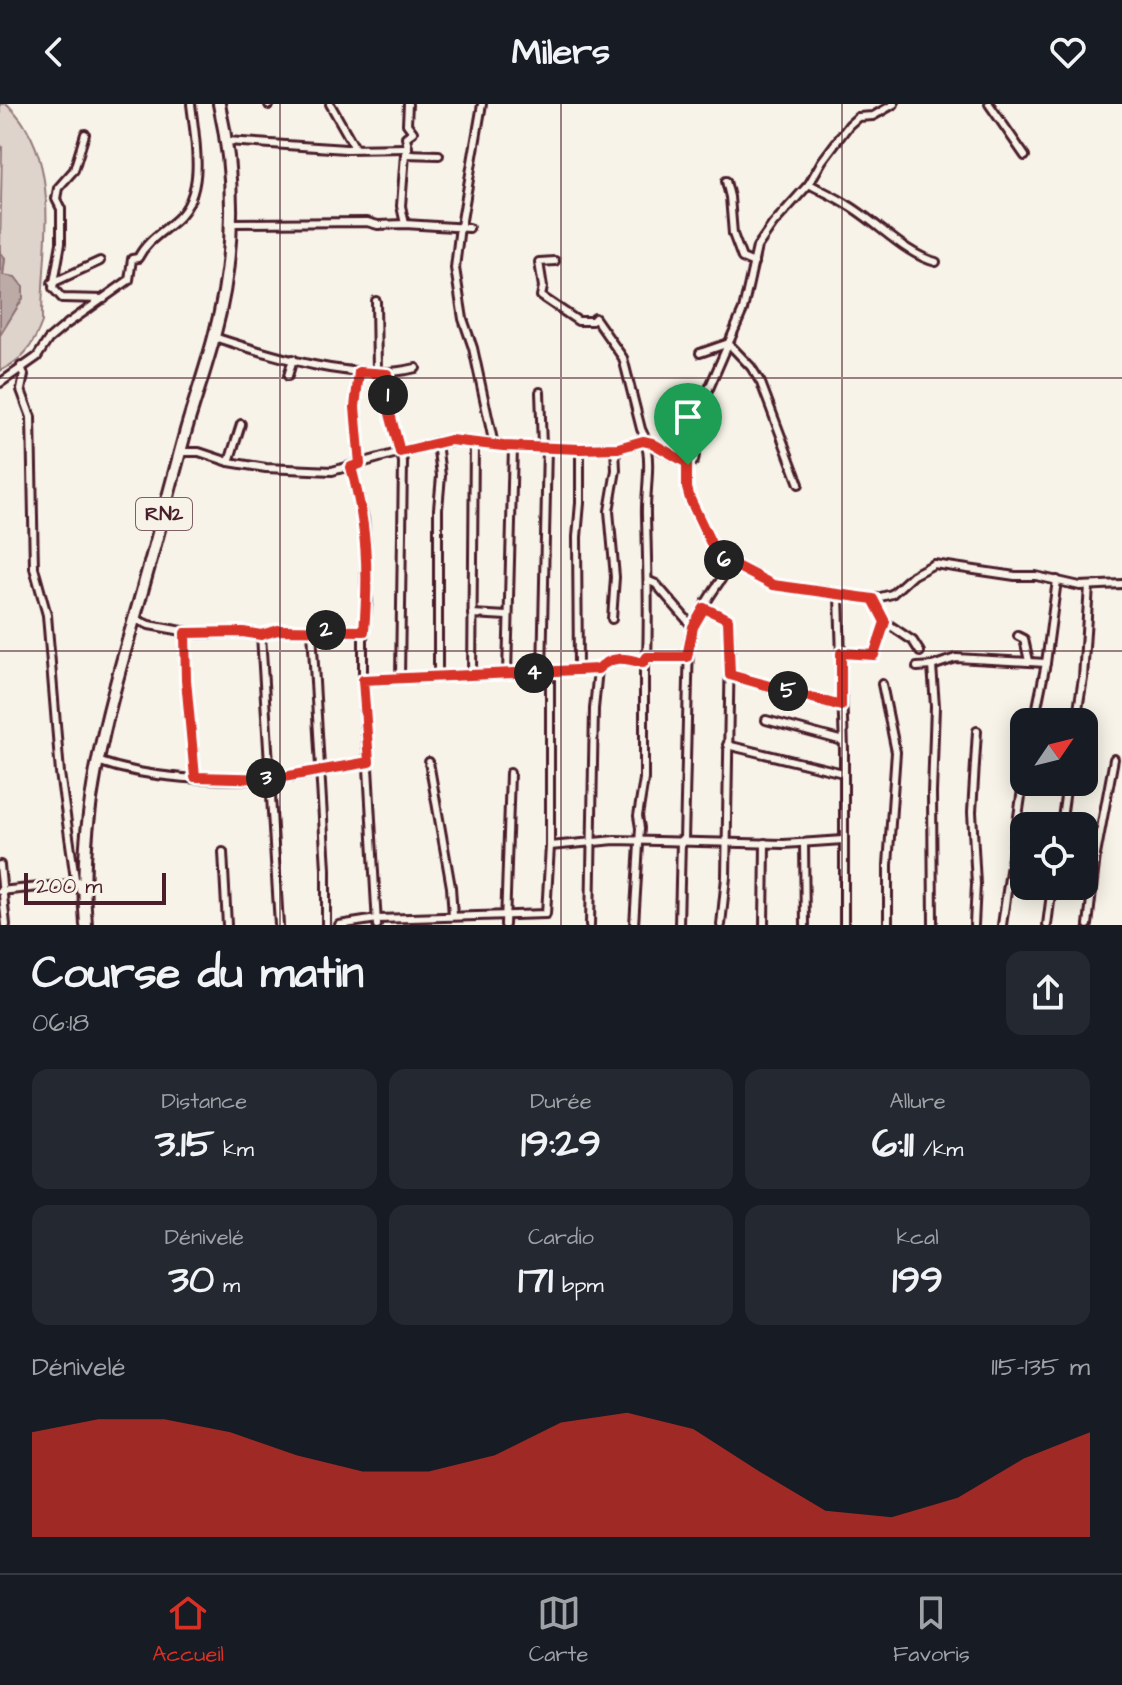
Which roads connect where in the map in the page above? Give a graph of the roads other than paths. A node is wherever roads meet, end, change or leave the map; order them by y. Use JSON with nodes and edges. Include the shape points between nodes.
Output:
{"nodes":[{"id":1,"x":191,"y":104,"type":"edge"},
{"id":2,"x":219,"y":104,"type":"edge"},
{"id":3,"x":330,"y":104,"type":"edge"},
{"id":4,"x":408,"y":104,"type":"edge"},
{"id":5,"x":482,"y":104,"type":"edge"},
{"id":6,"x":894,"y":104,"type":"edge"},
{"id":7,"x":989,"y":104,"type":"edge"},
{"id":8,"x":85,"y":134,"type":"dead end"},
{"id":9,"x":227,"y":141,"type":"junction"},
{"id":10,"x":355,"y":148,"type":"junction"},
{"id":11,"x":406,"y":151,"type":"junction"},
{"id":12,"x":439,"y":155,"type":"dead end"},
{"id":13,"x":1025,"y":156,"type":"dead end"},
{"id":14,"x":726,"y":181,"type":"dead end"},
{"id":15,"x":809,"y":184,"type":"junction"},
{"id":16,"x":233,"y":223,"type":"junction"},
{"id":17,"x":405,"y":224,"type":"junction"},
{"id":18,"x":463,"y":227,"type":"junction"},
{"id":19,"x":100,"y":261,"type":"dead end"},
{"id":20,"x":555,"y":261,"type":"dead end"},
{"id":21,"x":936,"y":262,"type":"dead end"},
{"id":22,"x":754,"y":263,"type":"junction"},
{"id":23,"x":52,"y":283,"type":"junction"},
{"id":24,"x":104,"y":299,"type":"junction"},
{"id":25,"x":376,"y":301,"type":"dead end"},
{"id":26,"x":214,"y":337,"type":"junction"},
{"id":27,"x":729,"y":343,"type":"junction"},
{"id":28,"x":700,"y":353,"type":"dead end"},
{"id":29,"x":293,"y":359,"type":"junction"},
{"id":30,"x":21,"y":366,"type":"junction"},
{"id":31,"x":416,"y":368,"type":"dead end"},
{"id":32,"x":359,"y":372,"type":"junction"},
{"id":33,"x":377,"y":372,"type":"junction"},
{"id":34,"x":387,"y":374,"type":"junction"},
{"id":35,"x":288,"y":376,"type":"dead end"},
{"id":36,"x":0,"y":383,"type":"edge"},
{"id":37,"x":540,"y":392,"type":"dead end"},
{"id":38,"x":241,"y":424,"type":"dead end"},
{"id":39,"x":437,"y":442,"type":"junction"},
{"id":40,"x":474,"y":442,"type":"junction"},
{"id":41,"x":646,"y":442,"type":"junction"},
{"id":42,"x":494,"y":445,"type":"junction"},
{"id":43,"x":513,"y":447,"type":"junction"},
{"id":44,"x":545,"y":447,"type":"junction"},
{"id":45,"x":615,"y":448,"type":"junction"},
{"id":46,"x":580,"y":449,"type":"junction"},
{"id":47,"x":181,"y":452,"type":"junction"},
{"id":48,"x":400,"y":452,"type":"junction"},
{"id":49,"x":229,"y":462,"type":"junction"},
{"id":50,"x":360,"y":464,"type":"junction"},
{"id":51,"x":688,"y":465,"type":"junction"},
{"id":52,"x":351,"y":467,"type":"junction"},
{"id":53,"x":799,"y":484,"type":"dead end"},
{"id":54,"x":732,"y":564,"type":"junction"},
{"id":55,"x":1057,"y":580,"type":"junction"},
{"id":56,"x":649,"y":581,"type":"junction"},
{"id":57,"x":1122,"y":584,"type":"edge"},
{"id":58,"x":1089,"y":586,"type":"junction"},
{"id":59,"x":839,"y":596,"type":"junction"},
{"id":60,"x":873,"y":599,"type":"junction"},
{"id":61,"x":704,"y":608,"type":"junction"},
{"id":62,"x":472,"y":614,"type":"junction"},
{"id":63,"x":507,"y":616,"type":"junction"},
{"id":64,"x":134,"y":619,"type":"junction"},
{"id":65,"x":612,"y":619,"type":"dead end"},
{"id":66,"x":885,"y":622,"type":"junction"},
{"id":67,"x":693,"y":627,"type":"junction"},
{"id":68,"x":312,"y":631,"type":"junction"},
{"id":69,"x":364,"y":631,"type":"junction"},
{"id":70,"x":185,"y":633,"type":"junction"},
{"id":71,"x":261,"y":635,"type":"junction"},
{"id":72,"x":1018,"y":636,"type":"dead end"},
{"id":73,"x":920,"y":652,"type":"dead end"},
{"id":74,"x":841,"y":653,"type":"junction"},
{"id":75,"x":687,"y":657,"type":"junction"},
{"id":76,"x":645,"y":660,"type":"junction"},
{"id":77,"x":1029,"y":661,"type":"junction"},
{"id":78,"x":1046,"y":663,"type":"junction"},
{"id":79,"x":932,"y":666,"type":"junction"},
{"id":80,"x":917,"y":667,"type":"dead end"},
{"id":81,"x":578,"y":669,"type":"junction"},
{"id":82,"x":598,"y":669,"type":"junction"},
{"id":83,"x":550,"y":672,"type":"junction"},
{"id":84,"x":542,"y":673,"type":"junction"},
{"id":85,"x":507,"y":674,"type":"junction"},
{"id":86,"x":730,"y":675,"type":"junction"},
{"id":87,"x":472,"y":676,"type":"junction"},
{"id":88,"x":438,"y":677,"type":"junction"},
{"id":89,"x":400,"y":678,"type":"junction"},
{"id":90,"x":363,"y":680,"type":"junction"},
{"id":91,"x":882,"y":684,"type":"dead end"},
{"id":92,"x":841,"y":706,"type":"junction"},
{"id":93,"x":1037,"y":708,"type":"edge"},
{"id":94,"x":1078,"y":708,"type":"edge"},
{"id":95,"x":766,"y":720,"type":"dead end"},
{"id":96,"x":977,"y":731,"type":"dead end"},
{"id":97,"x":843,"y":741,"type":"junction"},
{"id":98,"x":727,"y":745,"type":"junction"},
{"id":99,"x":1114,"y":759,"type":"dead end"},
{"id":100,"x":97,"y":761,"type":"junction"},
{"id":101,"x":369,"y":762,"type":"junction"},
{"id":102,"x":429,"y":762,"type":"dead end"},
{"id":103,"x":320,"y":771,"type":"junction"},
{"id":104,"x":510,"y":773,"type":"dead end"},
{"id":105,"x":843,"y":773,"type":"junction"},
{"id":106,"x":195,"y":777,"type":"junction"},
{"id":107,"x":272,"y":779,"type":"junction"},
{"id":108,"x":1021,"y":796,"type":"edge"},
{"id":109,"x":682,"y":840,"type":"junction"},
{"id":110,"x":843,"y":840,"type":"junction"},
{"id":111,"x":639,"y":841,"type":"junction"},
{"id":112,"x":726,"y":841,"type":"junction"},
{"id":113,"x":592,"y":843,"type":"junction"},
{"id":114,"x":765,"y":843,"type":"junction"},
{"id":115,"x":804,"y":843,"type":"junction"},
{"id":116,"x":550,"y":846,"type":"junction"},
{"id":117,"x":223,"y":852,"type":"dead end"},
{"id":118,"x":0,"y":865,"type":"edge"},
{"id":119,"x":80,"y":883,"type":"junction"},
{"id":120,"x":2,"y":891,"type":"edge"},
{"id":121,"x":1050,"y":900,"type":"edge"},
{"id":122,"x":546,"y":914,"type":"junction"},
{"id":123,"x":453,"y":916,"type":"junction"},
{"id":124,"x":462,"y":921,"type":"edge"},
{"id":125,"x":506,"y":921,"type":"edge"},
{"id":126,"x":377,"y":922,"type":"edge"},
{"id":127,"x":6,"y":925,"type":"edge"},
{"id":128,"x":85,"y":925,"type":"edge"},
{"id":129,"x":227,"y":925,"type":"edge"},
{"id":130,"x":279,"y":925,"type":"edge"},
{"id":131,"x":326,"y":925,"type":"edge"},
{"id":132,"x":339,"y":925,"type":"edge"},
{"id":133,"x":546,"y":925,"type":"edge"},
{"id":134,"x":590,"y":925,"type":"edge"},
{"id":135,"x":634,"y":925,"type":"edge"},
{"id":136,"x":679,"y":925,"type":"edge"},
{"id":137,"x":721,"y":925,"type":"edge"},
{"id":138,"x":764,"y":925,"type":"edge"},
{"id":139,"x":805,"y":925,"type":"edge"},
{"id":140,"x":844,"y":925,"type":"edge"},
{"id":141,"x":888,"y":925,"type":"edge"},
{"id":142,"x":933,"y":925,"type":"edge"},
{"id":143,"x":974,"y":925,"type":"edge"},
{"id":144,"x":1002,"y":925,"type":"edge"},
{"id":145,"x":1047,"y":925,"type":"edge"},
{"id":146,"x":1088,"y":925,"type":"edge"}],
"edges":[{"from":1,"to":24,"type":"street","via":[[195,168],[190,205],[132,259],[129,280]]},
{"from":2,"to":9,"type":"highway","number":"RN2"},
{"from":3,"to":10,"type":"street"},
{"from":4,"to":11,"type":"street","via":[[407,124],[413,132],[406,137]]},
{"from":5,"to":18,"type":"street"},
{"from":6,"to":15,"type":"street","via":[[849,125]]},
{"from":7,"to":13,"type":"street"},
{"from":8,"to":23,"type":"street","via":[[74,170],[58,188],[61,238]]},
{"from":9,"to":10,"type":"street"},
{"from":9,"to":16,"type":"highway","number":"RN2"},
{"from":10,"to":11,"type":"street"},
{"from":11,"to":12,"type":"street"},
{"from":11,"to":17,"type":"street","via":[[401,206]]},
{"from":14,"to":22,"type":"street","via":[[733,234],[742,258]]},
{"from":15,"to":21,"type":"street","via":[[848,205],[919,257]]},
{"from":15,"to":22,"type":"street","via":[[773,224],[757,247]]},
{"from":16,"to":17,"type":"street"},
{"from":16,"to":26,"type":"highway","number":"RN2"},
{"from":17,"to":18,"type":"street"},
{"from":18,"to":42,"type":"street","via":[[455,268]]},
{"from":19,"to":23,"type":"street"},
{"from":20,"to":41,"type":"street","via":[[539,262],[541,296],[578,321],[595,318],[619,352]]},
{"from":22,"to":27,"type":"street"},
{"from":23,"to":24,"type":"street","via":[[62,298]]},
{"from":24,"to":30,"type":"street"},
{"from":25,"to":33,"type":"street"},
{"from":26,"to":29,"type":"street"},
{"from":26,"to":47,"type":"highway","number":"RN2"},
{"from":27,"to":28,"type":"street"},
{"from":27,"to":51,"type":"street","via":[[704,400],[694,461]]},
{"from":27,"to":53,"type":"street","via":[[761,383]]},
{"from":29,"to":32,"type":"street"},
{"from":29,"to":35,"type":"street"},
{"from":30,"to":36,"type":"street"},
{"from":30,"to":119,"type":"street","via":[[21,390],[31,417],[34,568],[47,615],[60,773],[75,879]]},
{"from":31,"to":34,"type":"street"},
{"from":32,"to":33,"type":"street"},
{"from":32,"to":50,"type":"street","via":[[355,407]]},
{"from":33,"to":34,"type":"street"},
{"from":34,"to":48,"type":"street","via":[[388,406]]},
{"from":37,"to":44,"type":"street"},
{"from":38,"to":49,"type":"street"},
{"from":39,"to":40,"type":"street"},
{"from":39,"to":48,"type":"street"},
{"from":39,"to":88,"type":"street"},
{"from":40,"to":42,"type":"street"},
{"from":40,"to":62,"type":"street"},
{"from":41,"to":45,"type":"street"},
{"from":41,"to":51,"type":"street"},
{"from":41,"to":56,"type":"street"},
{"from":42,"to":43,"type":"street"},
{"from":43,"to":44,"type":"street"},
{"from":43,"to":63,"type":"street"},
{"from":44,"to":46,"type":"street"},
{"from":44,"to":84,"type":"street"},
{"from":45,"to":46,"type":"street"},
{"from":45,"to":65,"type":"street","via":[[609,511],[615,577]]},
{"from":46,"to":81,"type":"street"},
{"from":47,"to":49,"type":"street"},
{"from":47,"to":64,"type":"highway","number":"RN2"},
{"from":48,"to":50,"type":"street"},
{"from":48,"to":89,"type":"street"},
{"from":49,"to":52,"type":"street","via":[[308,472]]},
{"from":50,"to":52,"type":"street"},
{"from":51,"to":54,"type":"street","via":[[687,488],[694,508],[716,553]]},
{"from":52,"to":69,"type":"street","via":[[364,519]]},
{"from":54,"to":59,"type":"street","via":[[773,585]]},
{"from":54,"to":61,"type":"street"},
{"from":55,"to":58,"type":"street"},
{"from":55,"to":60,"type":"street","via":[[934,564],[892,594]]},
{"from":55,"to":78,"type":"street"},
{"from":56,"to":67,"type":"street"},
{"from":56,"to":76,"type":"street"},
{"from":57,"to":58,"type":"street"},
{"from":58,"to":94,"type":"street"},
{"from":59,"to":60,"type":"street"},
{"from":59,"to":74,"type":"street"},
{"from":60,"to":66,"type":"street"},
{"from":61,"to":67,"type":"street"},
{"from":61,"to":86,"type":"street","via":[[728,619]]},
{"from":62,"to":63,"type":"street"},
{"from":62,"to":87,"type":"street"},
{"from":63,"to":85,"type":"street"},
{"from":64,"to":70,"type":"street"},
{"from":64,"to":100,"type":"highway","number":"RN2"},
{"from":66,"to":73,"type":"street"},
{"from":66,"to":74,"type":"street","via":[[874,655]]},
{"from":67,"to":75,"type":"street"},
{"from":68,"to":69,"type":"street"},
{"from":68,"to":71,"type":"street"},
{"from":68,"to":103,"type":"street"},
{"from":69,"to":90,"type":"street"},
{"from":70,"to":71,"type":"street"},
{"from":70,"to":106,"type":"street"},
{"from":71,"to":107,"type":"street"},
{"from":72,"to":77,"type":"street","via":[[1024,639]]},
{"from":74,"to":92,"type":"street"},
{"from":75,"to":76,"type":"street"},
{"from":75,"to":109,"type":"street"},
{"from":76,"to":82,"type":"street","via":[[615,658]]},
{"from":76,"to":111,"type":"street"},
{"from":77,"to":78,"type":"street"},
{"from":77,"to":79,"type":"street","via":[[956,658]]},
{"from":78,"to":93,"type":"street"},
{"from":79,"to":80,"type":"street"},
{"from":79,"to":142,"type":"street"},
{"from":81,"to":82,"type":"street"},
{"from":81,"to":83,"type":"street"},
{"from":82,"to":113,"type":"street"},
{"from":83,"to":84,"type":"street"},
{"from":83,"to":116,"type":"street"},
{"from":84,"to":85,"type":"street"},
{"from":85,"to":87,"type":"street"},
{"from":86,"to":92,"type":"street"},
{"from":86,"to":98,"type":"street"},
{"from":87,"to":88,"type":"street"},
{"from":88,"to":89,"type":"street"},
{"from":89,"to":90,"type":"street"},
{"from":90,"to":101,"type":"street"},
{"from":91,"to":141,"type":"street","via":[[896,752]]},
{"from":92,"to":97,"type":"street"},
{"from":95,"to":97,"type":"street"},
{"from":96,"to":143,"type":"street"},
{"from":97,"to":105,"type":"street"},
{"from":98,"to":105,"type":"street"},
{"from":98,"to":112,"type":"street"},
{"from":99,"to":146,"type":"street"},
{"from":100,"to":106,"type":"street","via":[[150,775]]},
{"from":100,"to":128,"type":"highway","number":"RN2","via":[[84,877]]},
{"from":101,"to":103,"type":"street"},
{"from":101,"to":126,"type":"street"},
{"from":102,"to":123,"type":"street"},
{"from":103,"to":107,"type":"street"},
{"from":103,"to":131,"type":"street"},
{"from":104,"to":125,"type":"street"},
{"from":105,"to":110,"type":"street"},
{"from":106,"to":107,"type":"street"},
{"from":107,"to":130,"type":"street"},
{"from":108,"to":144,"type":"street"},
{"from":109,"to":111,"type":"street"},
{"from":109,"to":112,"type":"street"},
{"from":109,"to":136,"type":"street"},
{"from":110,"to":115,"type":"street"},
{"from":110,"to":140,"type":"street"},
{"from":111,"to":113,"type":"street"},
{"from":111,"to":135,"type":"street"},
{"from":112,"to":114,"type":"street"},
{"from":112,"to":137,"type":"street"},
{"from":113,"to":116,"type":"street"},
{"from":113,"to":134,"type":"street"},
{"from":114,"to":115,"type":"street"},
{"from":114,"to":138,"type":"street"},
{"from":115,"to":139,"type":"street"},
{"from":116,"to":122,"type":"street"},
{"from":117,"to":129,"type":"street"},
{"from":118,"to":120,"type":"street"},
{"from":119,"to":120,"type":"street"},
{"from":119,"to":128,"type":"street"},
{"from":120,"to":127,"type":"street"},
{"from":121,"to":145,"type":"street"},
{"from":122,"to":125,"type":"street"},
{"from":122,"to":133,"type":"street"},
{"from":123,"to":124,"type":"street"},
{"from":123,"to":126,"type":"street"},
{"from":124,"to":125,"type":"street"},
{"from":126,"to":132,"type":"street"}]}
